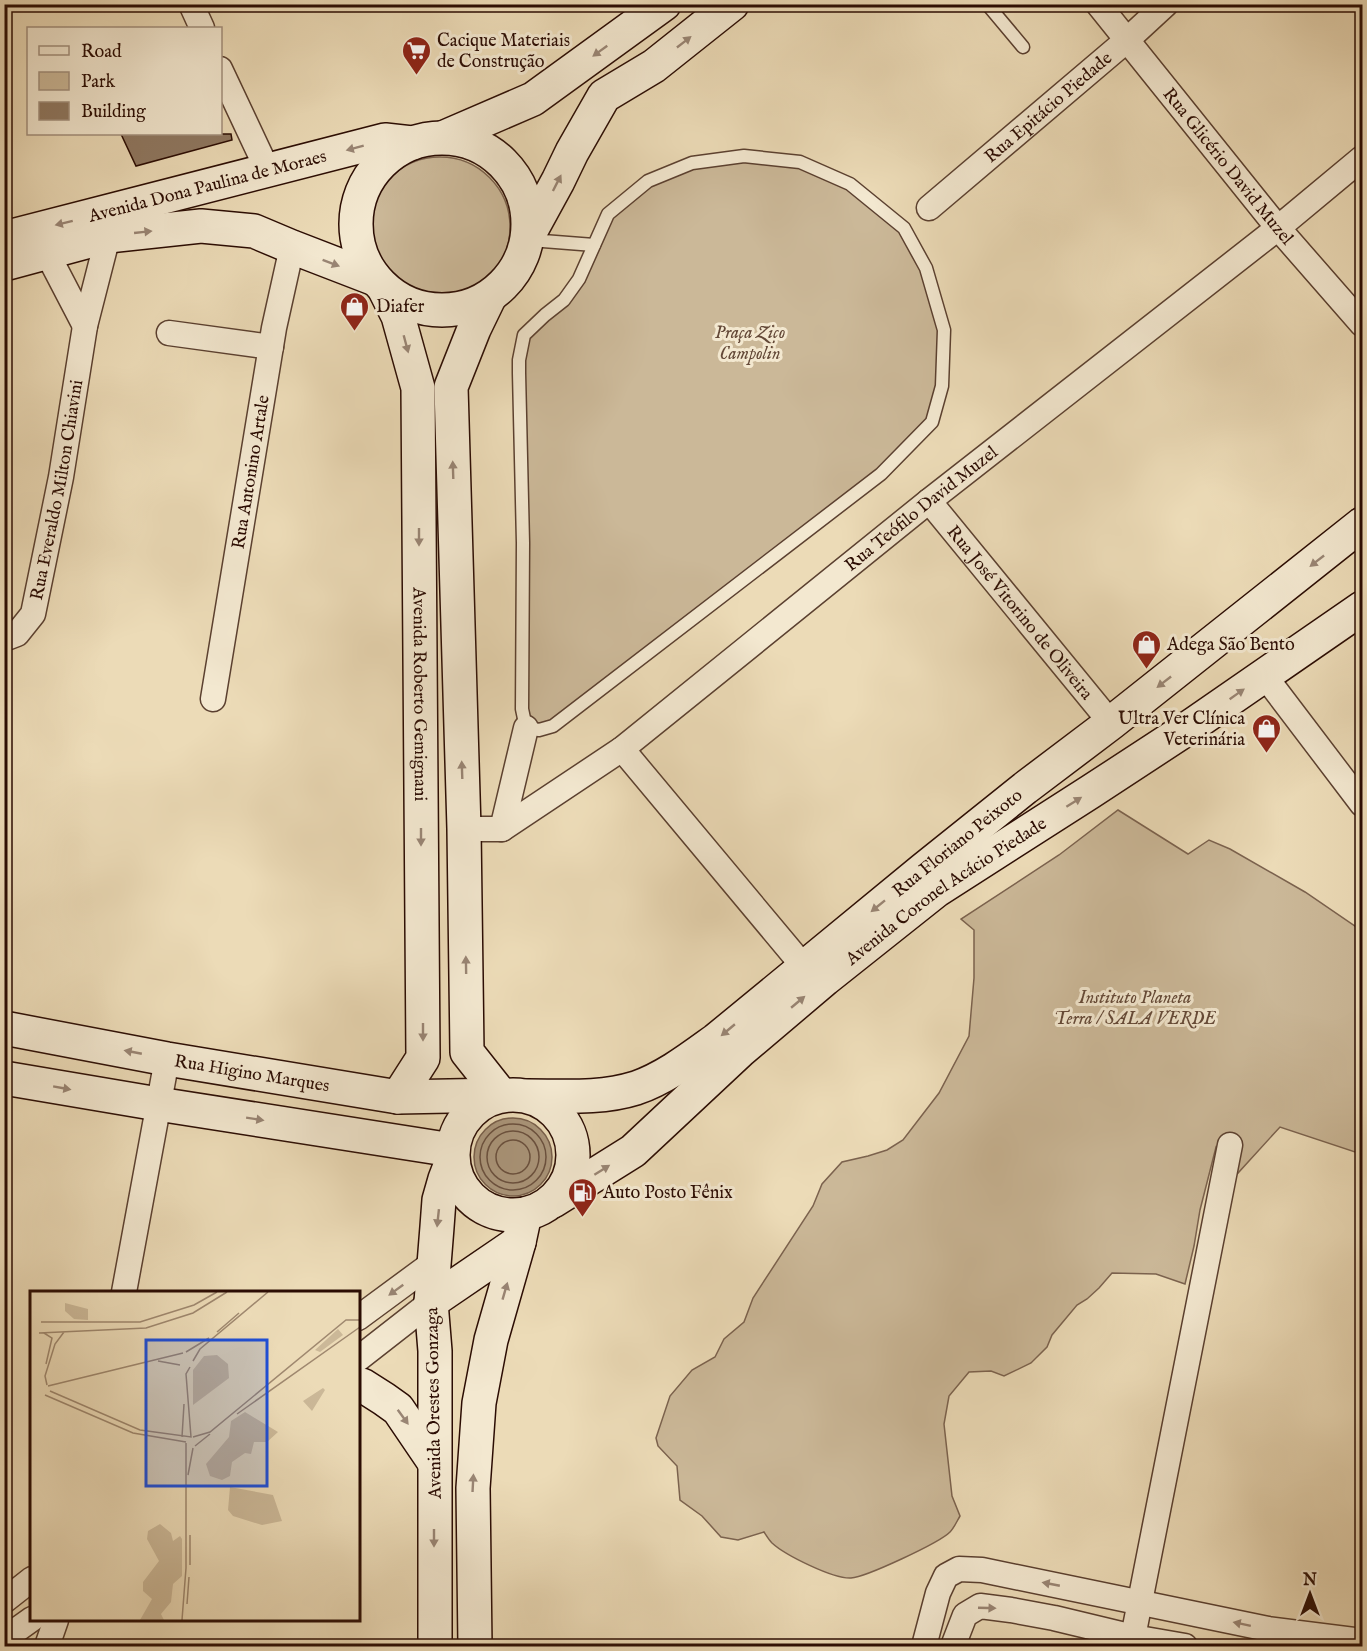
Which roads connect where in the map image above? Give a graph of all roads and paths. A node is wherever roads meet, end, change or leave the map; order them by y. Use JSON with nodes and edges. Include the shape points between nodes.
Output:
{"nodes":[{"id":1,"x":191,"y":4,"type":"edge"},
{"id":2,"x":664,"y":4,"type":"edge"},
{"id":3,"x":732,"y":4,"type":"edge"},
{"id":4,"x":987,"y":4,"type":"edge"},
{"id":5,"x":1098,"y":4,"type":"edge"},
{"id":6,"x":1166,"y":4,"type":"edge"},
{"id":7,"x":202,"y":27,"type":"edge"},
{"id":8,"x":1127,"y":40,"type":"junction"},
{"id":9,"x":1023,"y":46,"type":"dead end"},
{"id":10,"x":222,"y":73,"type":"edge"},
{"id":11,"x":445,"y":138,"type":"junction"},
{"id":12,"x":412,"y":143,"type":"junction"},
{"id":13,"x":1362,"y":158,"type":"edge"},
{"id":14,"x":268,"y":171,"type":"junction"},
{"id":15,"x":929,"y":208,"type":"dead end"},
{"id":16,"x":1278,"y":228,"type":"junction"},
{"id":17,"x":108,"y":236,"type":"junction"},
{"id":18,"x":529,"y":237,"type":"junction"},
{"id":19,"x":4,"y":238,"type":"edge"},
{"id":20,"x":594,"y":245,"type":"junction"},
{"id":21,"x":292,"y":248,"type":"junction"},
{"id":22,"x":47,"y":253,"type":"junction"},
{"id":23,"x":4,"y":264,"type":"edge"},
{"id":24,"x":380,"y":284,"type":"junction"},
{"id":25,"x":489,"y":298,"type":"junction"},
{"id":26,"x":1362,"y":324,"type":"edge"},
{"id":27,"x":85,"y":326,"type":"junction"},
{"id":28,"x":169,"y":333,"type":"dead end"},
{"id":29,"x":271,"y":347,"type":"junction"},
{"id":30,"x":929,"y":501,"type":"junction"},
{"id":31,"x":1362,"y":524,"type":"edge"},
{"id":32,"x":1362,"y":608,"type":"edge"},
{"id":33,"x":4,"y":639,"type":"edge"},
{"id":34,"x":1264,"y":675,"type":"junction"},
{"id":35,"x":213,"y":699,"type":"dead end"},
{"id":36,"x":1111,"y":723,"type":"junction"},
{"id":37,"x":526,"y":728,"type":"junction"},
{"id":38,"x":622,"y":749,"type":"junction"},
{"id":39,"x":1362,"y":804,"type":"edge"},
{"id":40,"x":464,"y":829,"type":"junction"},
{"id":41,"x":502,"y":829,"type":"junction"},
{"id":42,"x":804,"y":967,"type":"junction"},
{"id":43,"x":4,"y":1028,"type":"edge"},
{"id":44,"x":167,"y":1059,"type":"junction"},
{"id":45,"x":4,"y":1078,"type":"edge"},
{"id":46,"x":515,"y":1096,"type":"junction"},
{"id":47,"x":398,"y":1097,"type":"junction"},
{"id":48,"x":158,"y":1104,"type":"junction"},
{"id":49,"x":1230,"y":1145,"type":"dead end"},
{"id":50,"x":452,"y":1156,"type":"junction"},
{"id":51,"x":532,"y":1219,"type":"junction"},
{"id":52,"x":434,"y":1262,"type":"junction"},
{"id":53,"x":124,"y":1291,"type":"edge"},
{"id":54,"x":432,"y":1302,"type":"junction"},
{"id":55,"x":360,"y":1317,"type":"edge"},
{"id":56,"x":360,"y":1357,"type":"edge"},
{"id":57,"x":360,"y":1385,"type":"edge"},
{"id":58,"x":434,"y":1462,"type":"junction"},
{"id":59,"x":30,"y":1581,"type":"edge"},
{"id":60,"x":4,"y":1601,"type":"edge"},
{"id":61,"x":1140,"y":1602,"type":"junction"},
{"id":62,"x":30,"y":1620,"type":"edge"},
{"id":63,"x":56,"y":1621,"type":"edge"},
{"id":64,"x":1133,"y":1637,"type":"junction"},
{"id":65,"x":4,"y":1639,"type":"edge"},
{"id":66,"x":1362,"y":1641,"type":"edge"},
{"id":67,"x":47,"y":1647,"type":"edge"},
{"id":68,"x":435,"y":1647,"type":"edge"},
{"id":69,"x":475,"y":1647,"type":"edge"},
{"id":70,"x":924,"y":1647,"type":"edge"},
{"id":71,"x":954,"y":1647,"type":"edge"},
{"id":72,"x":1185,"y":1647,"type":"edge"}],
"edges":[{"from":1,"to":7,"type":"street"},
{"from":2,"to":11,"type":"main road","one_way":true,"via":[[533,99]]},
{"from":18,"to":3,"type":"main road","one_way":true,"via":[[604,96],[654,66]]},
{"from":4,"to":9,"type":"lane"},
{"from":5,"to":8,"type":"street","name":"Rua Glicério David Muzel"},
{"from":6,"to":8,"type":"street","name":"Rua Epitácio Piedade"},
{"from":8,"to":15,"type":"street","name":"Rua Epitácio Piedade"},
{"from":8,"to":16,"type":"street","name":"Rua Glicério David Muzel"},
{"from":10,"to":14,"type":"street"},
{"from":11,"to":12,"type":"main road"},
{"from":11,"to":18,"type":"main road","via":[[469,142],[508,167],[522,187]]},
{"from":12,"to":14,"type":"main road","name":"Avenida Dona Paulina de Moraes","one_way":true,"via":[[385,140]]},
{"from":12,"to":24,"type":"main road","via":[[388,156],[370,176],[358,202],[355,229],[361,256]]},
{"from":13,"to":16,"type":"street","name":"Rua Teófilo David Muzel"},
{"from":14,"to":19,"type":"main road","name":"Avenida Dona Paulina de Moraes","one_way":true},
{"from":16,"to":26,"type":"street","name":"Rua Glicério David Muzel"},
{"from":16,"to":30,"type":"street","name":"Rua Teófilo David Muzel"},
{"from":17,"to":21,"type":"main road","name":"Avenida Dona Paulina de Moraes","one_way":true,"via":[[201,226],[254,231]]},
{"from":17,"to":22,"type":"main road","name":"Avenida Dona Paulina de Moraes"},
{"from":17,"to":27,"type":"street","name":"Rua Everaldo Milton Chiavini"},
{"from":18,"to":20,"type":"lane"},
{"from":18,"to":25,"type":"main road","via":[[521,262],[507,283]]},
{"from":20,"to":37,"type":"lane","via":[[579,279],[564,300],[524,335],[519,360],[522,709]]},
{"from":20,"to":37,"type":"lane","via":[[608,214],[648,181],[693,163],[744,156],[800,162],[850,184],[904,228],[926,268],[944,330],[942,386],[932,422],[881,474],[553,726]]},
{"from":21,"to":24,"type":"main road","name":"Avenida Dona Paulina de Moraes","one_way":true},
{"from":21,"to":29,"type":"street","name":"Rua Antonino Artale"},
{"from":22,"to":23,"type":"main road","name":"Avenida Dona Paulina de Moraes"},
{"from":22,"to":27,"type":"street"},
{"from":24,"to":25,"type":"main road","via":[[408,304],[435,311],[463,309]]},
{"from":24,"to":47,"type":"main road","name":"Avenida Roberto Gemignani","one_way":true,"via":[[398,316],[418,388],[423,1058]]},
{"from":40,"to":25,"type":"main road","name":"Avenida Roberto Gemignani","one_way":true,"via":[[451,387]]},
{"from":27,"to":33,"type":"street","name":"Rua Everaldo Milton Chiavini","via":[[61,477],[33,614],[17,634]]},
{"from":28,"to":29,"type":"street"},
{"from":29,"to":35,"type":"street","name":"Rua Antonino Artale"},
{"from":30,"to":36,"type":"street","name":"Rua José Vitorino de Oliveira"},
{"from":30,"to":38,"type":"street","name":"Rua Teófilo David Muzel"},
{"from":31,"to":36,"type":"main road","name":"Rua Floriano Peixoto","one_way":true},
{"from":32,"to":34,"type":"main road","name":"Avenida Coronel Acácio Piedade"},
{"from":34,"to":39,"type":"street"},
{"from":51,"to":34,"type":"main road","name":"Avenida Coronel Acácio Piedade","one_way":true,"via":[[633,1151],[740,1051],[937,890]]},
{"from":36,"to":42,"type":"main road","name":"Rua Floriano Peixoto","one_way":true},
{"from":37,"to":41,"type":"street"},
{"from":38,"to":41,"type":"street","name":"Rua Teófilo David Muzel"},
{"from":38,"to":42,"type":"street"},
{"from":40,"to":41,"type":"street"},
{"from":46,"to":40,"type":"main road","name":"Avenida Roberto Gemignani","one_way":true,"via":[[467,1052]]},
{"from":42,"to":46,"type":"main road","name":"Rua Floriano Peixoto","one_way":true,"via":[[716,1040],[684,1063],[637,1088],[585,1096]]},
{"from":44,"to":43,"type":"main road","name":"Rua Higino Marques","one_way":true},
{"from":44,"to":47,"type":"main road","name":"Rua Higino Marques"},
{"from":44,"to":48,"type":"street"},
{"from":45,"to":48,"type":"main road","one_way":true},
{"from":46,"to":47,"type":"main road","name":"Rua Higino Marques"},
{"from":46,"to":50,"type":"main road","via":[[486,1100],[473,1109],[455,1135]]},
{"from":46,"to":51,"type":"main road","via":[[546,1104],[560,1116],[570,1132],[574,1150],[565,1186]]},
{"from":48,"to":50,"type":"main road","one_way":true},
{"from":48,"to":53,"type":"street"},
{"from":49,"to":61,"type":"street"},
{"from":50,"to":51,"type":"main road","via":[[462,1188],[483,1208]]},
{"from":50,"to":52,"type":"main road","name":"Avenida Orestes Gonzaga","one_way":true,"via":[[440,1200]]},
{"from":51,"to":54,"type":"main road","name":"Avenida Coronel Acácio Piedade"},
{"from":69,"to":51,"type":"main road","one_way":true,"via":[[473,1488],[479,1403],[491,1340]]},
{"from":52,"to":54,"type":"main road","name":"Avenida Orestes Gonzaga"},
{"from":52,"to":55,"type":"street","one_way":true},
{"from":54,"to":56,"type":"street"},
{"from":54,"to":58,"type":"main road","name":"Avenida Orestes Gonzaga"},
{"from":57,"to":58,"type":"main road","one_way":true,"via":[[398,1409]]},
{"from":58,"to":68,"type":"main road","name":"Avenida Orestes Gonzaga","one_way":true},
{"from":59,"to":60,"type":"street"},
{"from":61,"to":64,"type":"street"},
{"from":66,"to":61,"type":"street","one_way":true,"via":[[1268,1629]]},
{"from":61,"to":70,"type":"street","one_way":true,"via":[[982,1570],[959,1569],[946,1576],[938,1593]]},
{"from":62,"to":65,"type":"street"},
{"from":63,"to":67,"type":"street"},
{"from":71,"to":64,"type":"street","one_way":true,"via":[[965,1615],[980,1606]]},
{"from":64,"to":72,"type":"street"}]}
